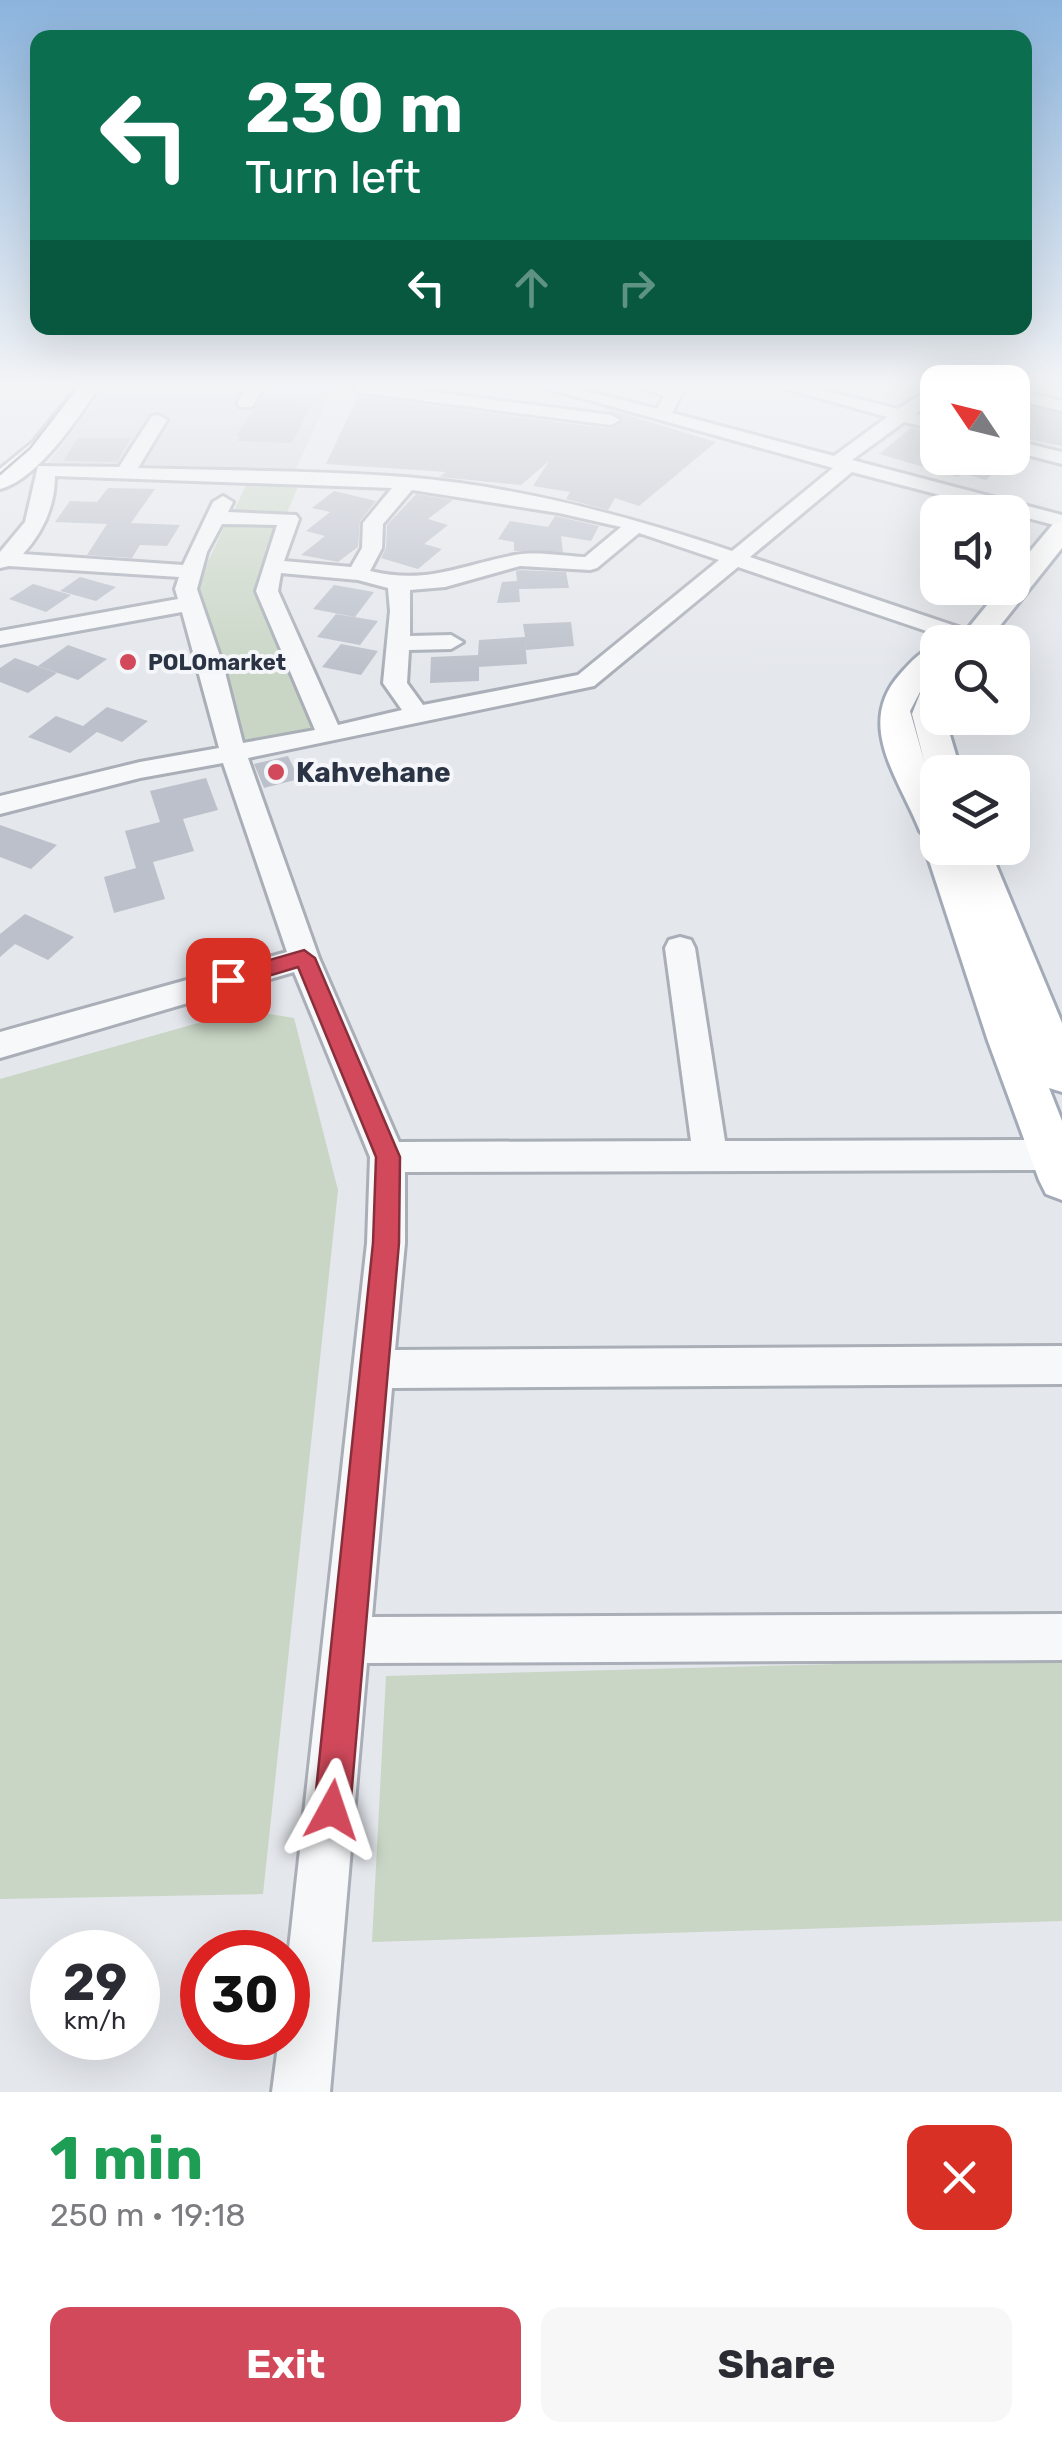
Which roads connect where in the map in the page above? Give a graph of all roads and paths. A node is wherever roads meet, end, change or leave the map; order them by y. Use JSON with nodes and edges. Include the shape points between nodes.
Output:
{"nodes":[{"id":1,"x":22,"y":481,"type":"edge"},
{"id":2,"x":235,"y":481,"type":"edge"},
{"id":3,"x":310,"y":481,"type":"edge"},
{"id":4,"x":375,"y":481,"type":"edge"},
{"id":5,"x":432,"y":481,"type":"edge"},
{"id":6,"x":823,"y":481,"type":"edge"},
{"id":7,"x":906,"y":481,"type":"edge"},
{"id":8,"x":407,"y":483,"type":"junction"},
{"id":9,"x":214,"y":518,"type":"junction"},
{"id":10,"x":1059,"y":518,"type":"edge"},
{"id":11,"x":289,"y":519,"type":"junction"},
{"id":12,"x":634,"y":519,"type":"junction"},
{"id":13,"x":1030,"y":546,"type":"edge"},
{"id":14,"x":731,"y":558,"type":"junction"},
{"id":15,"x":3,"y":560,"type":"edge"},
{"id":16,"x":590,"y":564,"type":"junction"},
{"id":17,"x":272,"y":566,"type":"junction"},
{"id":18,"x":192,"y":572,"type":"junction"},
{"id":19,"x":358,"y":574,"type":"junction"},
{"id":20,"x":398,"y":584,"type":"junction"},
{"id":21,"x":579,"y":589,"type":"dead end"},
{"id":22,"x":190,"y":604,"type":"junction"},
{"id":23,"x":971,"y":625,"type":"edge"},
{"id":24,"x":920,"y":628,"type":"edge"},
{"id":25,"x":0,"y":638,"type":"edge"},
{"id":26,"x":451,"y":642,"type":"dead end"},
{"id":27,"x":398,"y":644,"type":"junction"},
{"id":28,"x":920,"y":678,"type":"edge"},
{"id":29,"x":417,"y":714,"type":"junction"},
{"id":30,"x":330,"y":735,"type":"junction"},
{"id":31,"x":233,"y":752,"type":"junction"},
{"id":32,"x":920,"y":788,"type":"edge"},
{"id":33,"x":0,"y":805,"type":"edge"},
{"id":34,"x":949,"y":865,"type":"edge"},
{"id":35,"x":978,"y":865,"type":"edge"},
{"id":36,"x":680,"y":948,"type":"dead end"},
{"id":37,"x":304,"y":958,"type":"junction"},
{"id":38,"x":0,"y":1045,"type":"edge"},
{"id":39,"x":1062,"y":1075,"type":"edge"},
{"id":40,"x":710,"y":1156,"type":"junction"},
{"id":41,"x":388,"y":1157,"type":"junction"},
{"id":42,"x":1057,"y":1167,"type":"edge"},
{"id":43,"x":1062,"y":1365,"type":"edge"},
{"id":44,"x":374,"y":1369,"type":"junction"},
{"id":45,"x":1062,"y":1637,"type":"edge"},
{"id":46,"x":348,"y":1640,"type":"junction"},
{"id":47,"x":301,"y":2092,"type":"edge"}],
"edges":[{"from":1,"to":15,"type":"street","via":[[40,512],[29,536]]},
{"from":2,"to":9,"type":"street"},
{"from":3,"to":11,"type":"street"},
{"from":4,"to":8,"type":"street"},
{"from":5,"to":12,"type":"street"},
{"from":6,"to":14,"type":"street"},
{"from":7,"to":10,"type":"street"},
{"from":8,"to":12,"type":"street","via":[[476,502]]},
{"from":8,"to":19,"type":"street","via":[[373,523],[372,548]]},
{"from":9,"to":11,"type":"street"},
{"from":9,"to":18,"type":"street"},
{"from":10,"to":13,"type":"main road"},
{"from":10,"to":23,"type":"main road"},
{"from":11,"to":17,"type":"street"},
{"from":12,"to":14,"type":"street"},
{"from":12,"to":16,"type":"street"},
{"from":14,"to":24,"type":"street"},
{"from":14,"to":29,"type":"street","via":[[586,680]]},
{"from":15,"to":18,"type":"street"},
{"from":16,"to":20,"type":"street","via":[[520,560],[445,580]]},
{"from":16,"to":21,"type":"street"},
{"from":17,"to":19,"type":"street"},
{"from":17,"to":30,"type":"street","via":[[267,590]]},
{"from":18,"to":22,"type":"street"},
{"from":19,"to":20,"type":"street"},
{"from":20,"to":27,"type":"street"},
{"from":22,"to":25,"type":"street"},
{"from":22,"to":31,"type":"street"},
{"from":26,"to":27,"type":"street"},
{"from":27,"to":29,"type":"street","via":[[394,683]]},
{"from":28,"to":32,"type":"main road","via":[[894,712]]},
{"from":29,"to":30,"type":"street"},
{"from":30,"to":31,"type":"street"},
{"from":31,"to":33,"type":"street"},
{"from":31,"to":37,"type":"street"},
{"from":34,"to":42,"type":"main road"},
{"from":35,"to":39,"type":"main road"},
{"from":36,"to":40,"type":"street"},
{"from":37,"to":38,"type":"street"},
{"from":37,"to":41,"type":"street"},
{"from":40,"to":41,"type":"street"},
{"from":40,"to":42,"type":"street"},
{"from":41,"to":44,"type":"street"},
{"from":43,"to":44,"type":"street"},
{"from":44,"to":46,"type":"street"},
{"from":45,"to":46,"type":"street"},
{"from":46,"to":47,"type":"street"}]}
